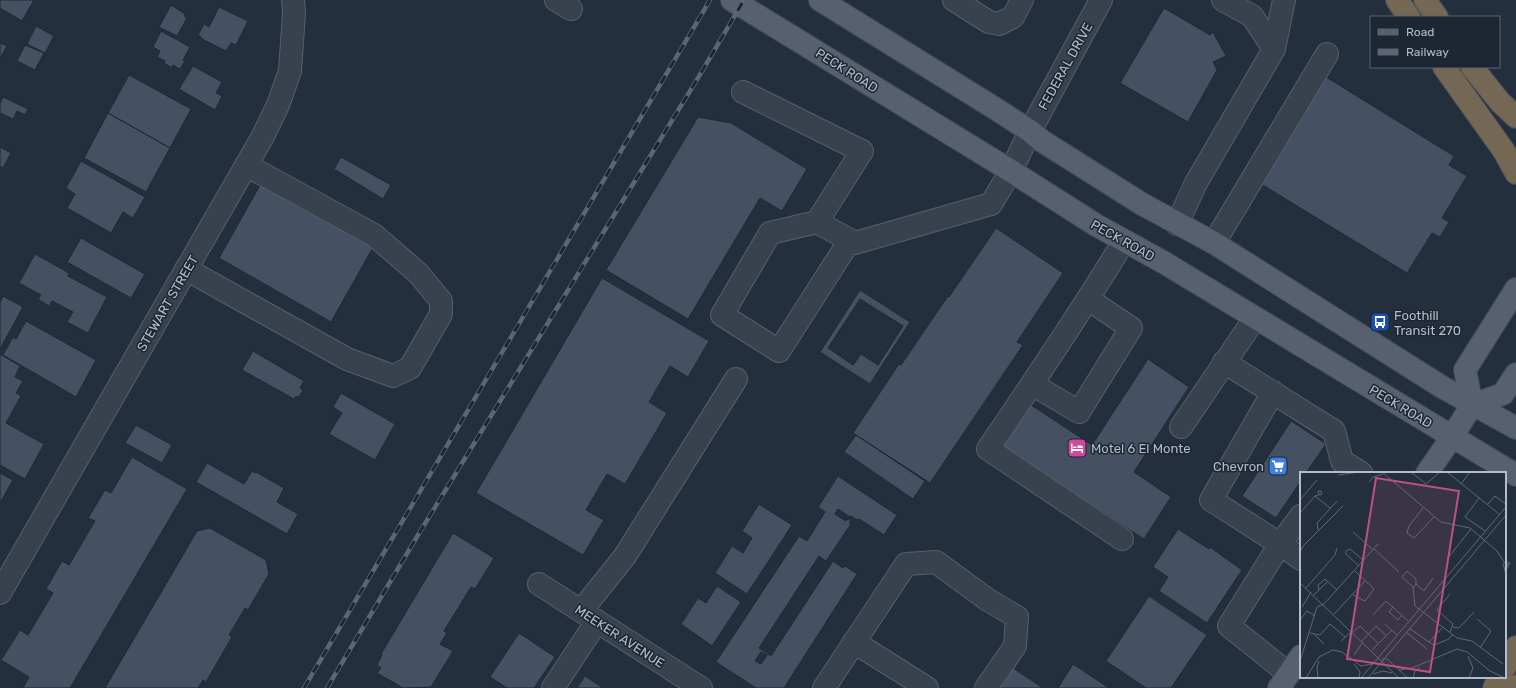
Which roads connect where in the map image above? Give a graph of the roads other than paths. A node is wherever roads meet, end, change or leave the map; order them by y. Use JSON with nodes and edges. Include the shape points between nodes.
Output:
{"nodes":[{"id":1,"x":293,"y":0,"type":"edge"},
{"id":2,"x":732,"y":0,"type":"edge"},
{"id":3,"x":820,"y":0,"type":"edge"},
{"id":4,"x":954,"y":0,"type":"edge"},
{"id":5,"x":1022,"y":0,"type":"edge"},
{"id":6,"x":1101,"y":0,"type":"edge"},
{"id":7,"x":1223,"y":0,"type":"edge"},
{"id":8,"x":1284,"y":0,"type":"edge"},
{"id":9,"x":1397,"y":0,"type":"edge"},
{"id":10,"x":1425,"y":0,"type":"edge"},
{"id":11,"x":1408,"y":16,"type":"edge"},
{"id":12,"x":1436,"y":16,"type":"edge"},
{"id":13,"x":1274,"y":49,"type":"junction"},
{"id":14,"x":1327,"y":54,"type":"dead end"},
{"id":15,"x":1445,"y":68,"type":"edge"},
{"id":16,"x":1473,"y":68,"type":"edge"},
{"id":17,"x":743,"y":92,"type":"dead end"},
{"id":18,"x":1516,"y":117,"type":"edge"},
{"id":19,"x":1030,"y":131,"type":"junction"},
{"id":20,"x":246,"y":165,"type":"junction"},
{"id":21,"x":1011,"y":171,"type":"junction"},
{"id":22,"x":1516,"y":173,"type":"edge"},
{"id":23,"x":817,"y":222,"type":"junction"},
{"id":24,"x":1177,"y":224,"type":"junction"},
{"id":25,"x":850,"y":240,"type":"junction"},
{"id":26,"x":1124,"y":241,"type":"junction"},
{"id":27,"x":1214,"y":243,"type":"junction"},
{"id":28,"x":186,"y":269,"type":"junction"},
{"id":29,"x":1516,"y":289,"type":"edge"},
{"id":30,"x":1088,"y":299,"type":"junction"},
{"id":31,"x":1255,"y":318,"type":"junction"},
{"id":32,"x":1224,"y":362,"type":"junction"},
{"id":33,"x":1516,"y":374,"type":"edge"},
{"id":34,"x":736,"y":379,"type":"dead end"},
{"id":35,"x":1032,"y":384,"type":"junction"},
{"id":36,"x":1274,"y":392,"type":"junction"},
{"id":37,"x":1472,"y":405,"type":"junction"},
{"id":38,"x":1181,"y":427,"type":"dead end"},
{"id":39,"x":1516,"y":428,"type":"edge"},
{"id":40,"x":1452,"y":436,"type":"junction"},
{"id":41,"x":1338,"y":467,"type":"edge"},
{"id":42,"x":1357,"y":472,"type":"edge"},
{"id":43,"x":1428,"y":472,"type":"edge"},
{"id":44,"x":1516,"y":475,"type":"edge"},
{"id":45,"x":1300,"y":517,"type":"edge"},
{"id":46,"x":1122,"y":539,"type":"dead end"},
{"id":47,"x":1280,"y":544,"type":"junction"},
{"id":48,"x":1300,"y":558,"type":"edge"},
{"id":49,"x":539,"y":584,"type":"dead end"},
{"id":50,"x":0,"y":593,"type":"edge"},
{"id":51,"x":589,"y":616,"type":"junction"},
{"id":52,"x":854,"y":642,"type":"junction"},
{"id":53,"x":1516,"y":647,"type":"edge"},
{"id":54,"x":1300,"y":657,"type":"edge"},
{"id":55,"x":1506,"y":665,"type":"edge"},
{"id":56,"x":1499,"y":678,"type":"edge"},
{"id":57,"x":1284,"y":681,"type":"edge"},
{"id":58,"x":695,"y":686,"type":"edge"},
{"id":59,"x":553,"y":688,"type":"edge"},
{"id":60,"x":824,"y":688,"type":"edge"},
{"id":61,"x":927,"y":688,"type":"edge"},
{"id":62,"x":986,"y":688,"type":"edge"},
{"id":63,"x":1494,"y":688,"type":"edge"}],
"edges":[{"from":1,"to":20,"type":"street","name":"STEWART STREET","via":[[290,71],[278,105]]},
{"from":2,"to":21,"type":"main road","name":"PECK ROAD"},
{"from":3,"to":19,"type":"main road"},
{"from":4,"to":5,"type":"street","via":[[989,22],[998,24],[1013,18]]},
{"from":6,"to":19,"type":"street","name":"FEDERAL DRIVE"},
{"from":7,"to":13,"type":"street","via":[[1252,16]]},
{"from":8,"to":13,"type":"street"},
{"from":9,"to":11,"type":"highway"},
{"from":10,"to":12,"type":"highway"},
{"from":13,"to":24,"type":"street","via":[[1196,183]]},
{"from":14,"to":27,"type":"street"},
{"from":15,"to":22,"type":"highway","via":[[1504,151]]},
{"from":16,"to":18,"type":"highway","via":[[1500,102]]},
{"from":17,"to":23,"type":"street","via":[[862,151]]},
{"from":19,"to":21,"type":"street","name":"FEDERAL DRIVE"},
{"from":19,"to":24,"type":"main road","via":[[1042,141]]},
{"from":20,"to":28,"type":"street","name":"STEWART STREET"},
{"from":20,"to":28,"type":"street","via":[[374,235],[418,273],[441,301],[441,314],[410,368],[393,376],[347,358]]},
{"from":21,"to":25,"type":"street","name":"FEDERAL DRIVE","via":[[991,204],[854,243]]},
{"from":21,"to":26,"type":"main road","name":"PECK ROAD"},
{"from":23,"to":25,"type":"street"},
{"from":23,"to":25,"type":"street","via":[[770,233],[722,315],[779,351]]},
{"from":24,"to":27,"type":"main road"},
{"from":26,"to":30,"type":"street"},
{"from":26,"to":31,"type":"main road","name":"PECK ROAD"},
{"from":27,"to":37,"type":"main road"},
{"from":28,"to":50,"type":"street","name":"STEWART STREET"},
{"from":29,"to":37,"type":"main road","via":[[1465,370]]},
{"from":30,"to":35,"type":"street"},
{"from":30,"to":35,"type":"street","via":[[1131,328],[1079,412]]},
{"from":31,"to":32,"type":"street"},
{"from":31,"to":40,"type":"main road","name":"PECK ROAD"},
{"from":32,"to":36,"type":"street"},
{"from":32,"to":38,"type":"street"},
{"from":33,"to":37,"type":"main road","via":[[1503,394]]},
{"from":34,"to":51,"type":"street"},
{"from":35,"to":46,"type":"street","via":[[988,449]]},
{"from":36,"to":41,"type":"street","via":[[1334,431]]},
{"from":36,"to":47,"type":"street","via":[[1211,500]]},
{"from":37,"to":39,"type":"main road"},
{"from":37,"to":40,"type":"main road"},
{"from":40,"to":43,"type":"main road"},
{"from":40,"to":44,"type":"main road","name":"PECK ROAD"},
{"from":41,"to":42,"type":"street"},
{"from":45,"to":47,"type":"street"},
{"from":47,"to":48,"type":"street"},
{"from":47,"to":57,"type":"street","via":[[1229,626]]},
{"from":49,"to":51,"type":"street","name":"MEEKER AVENUE"},
{"from":51,"to":58,"type":"street","name":"MEEKER AVENUE"},
{"from":51,"to":59,"type":"street"},
{"from":52,"to":60,"type":"street"},
{"from":52,"to":61,"type":"street"},
{"from":52,"to":62,"type":"street","via":[[906,564],[936,562],[1016,617],[1015,646]]},
{"from":53,"to":55,"type":"highway"},
{"from":54,"to":57,"type":"main road"},
{"from":56,"to":63,"type":"highway"}]}
